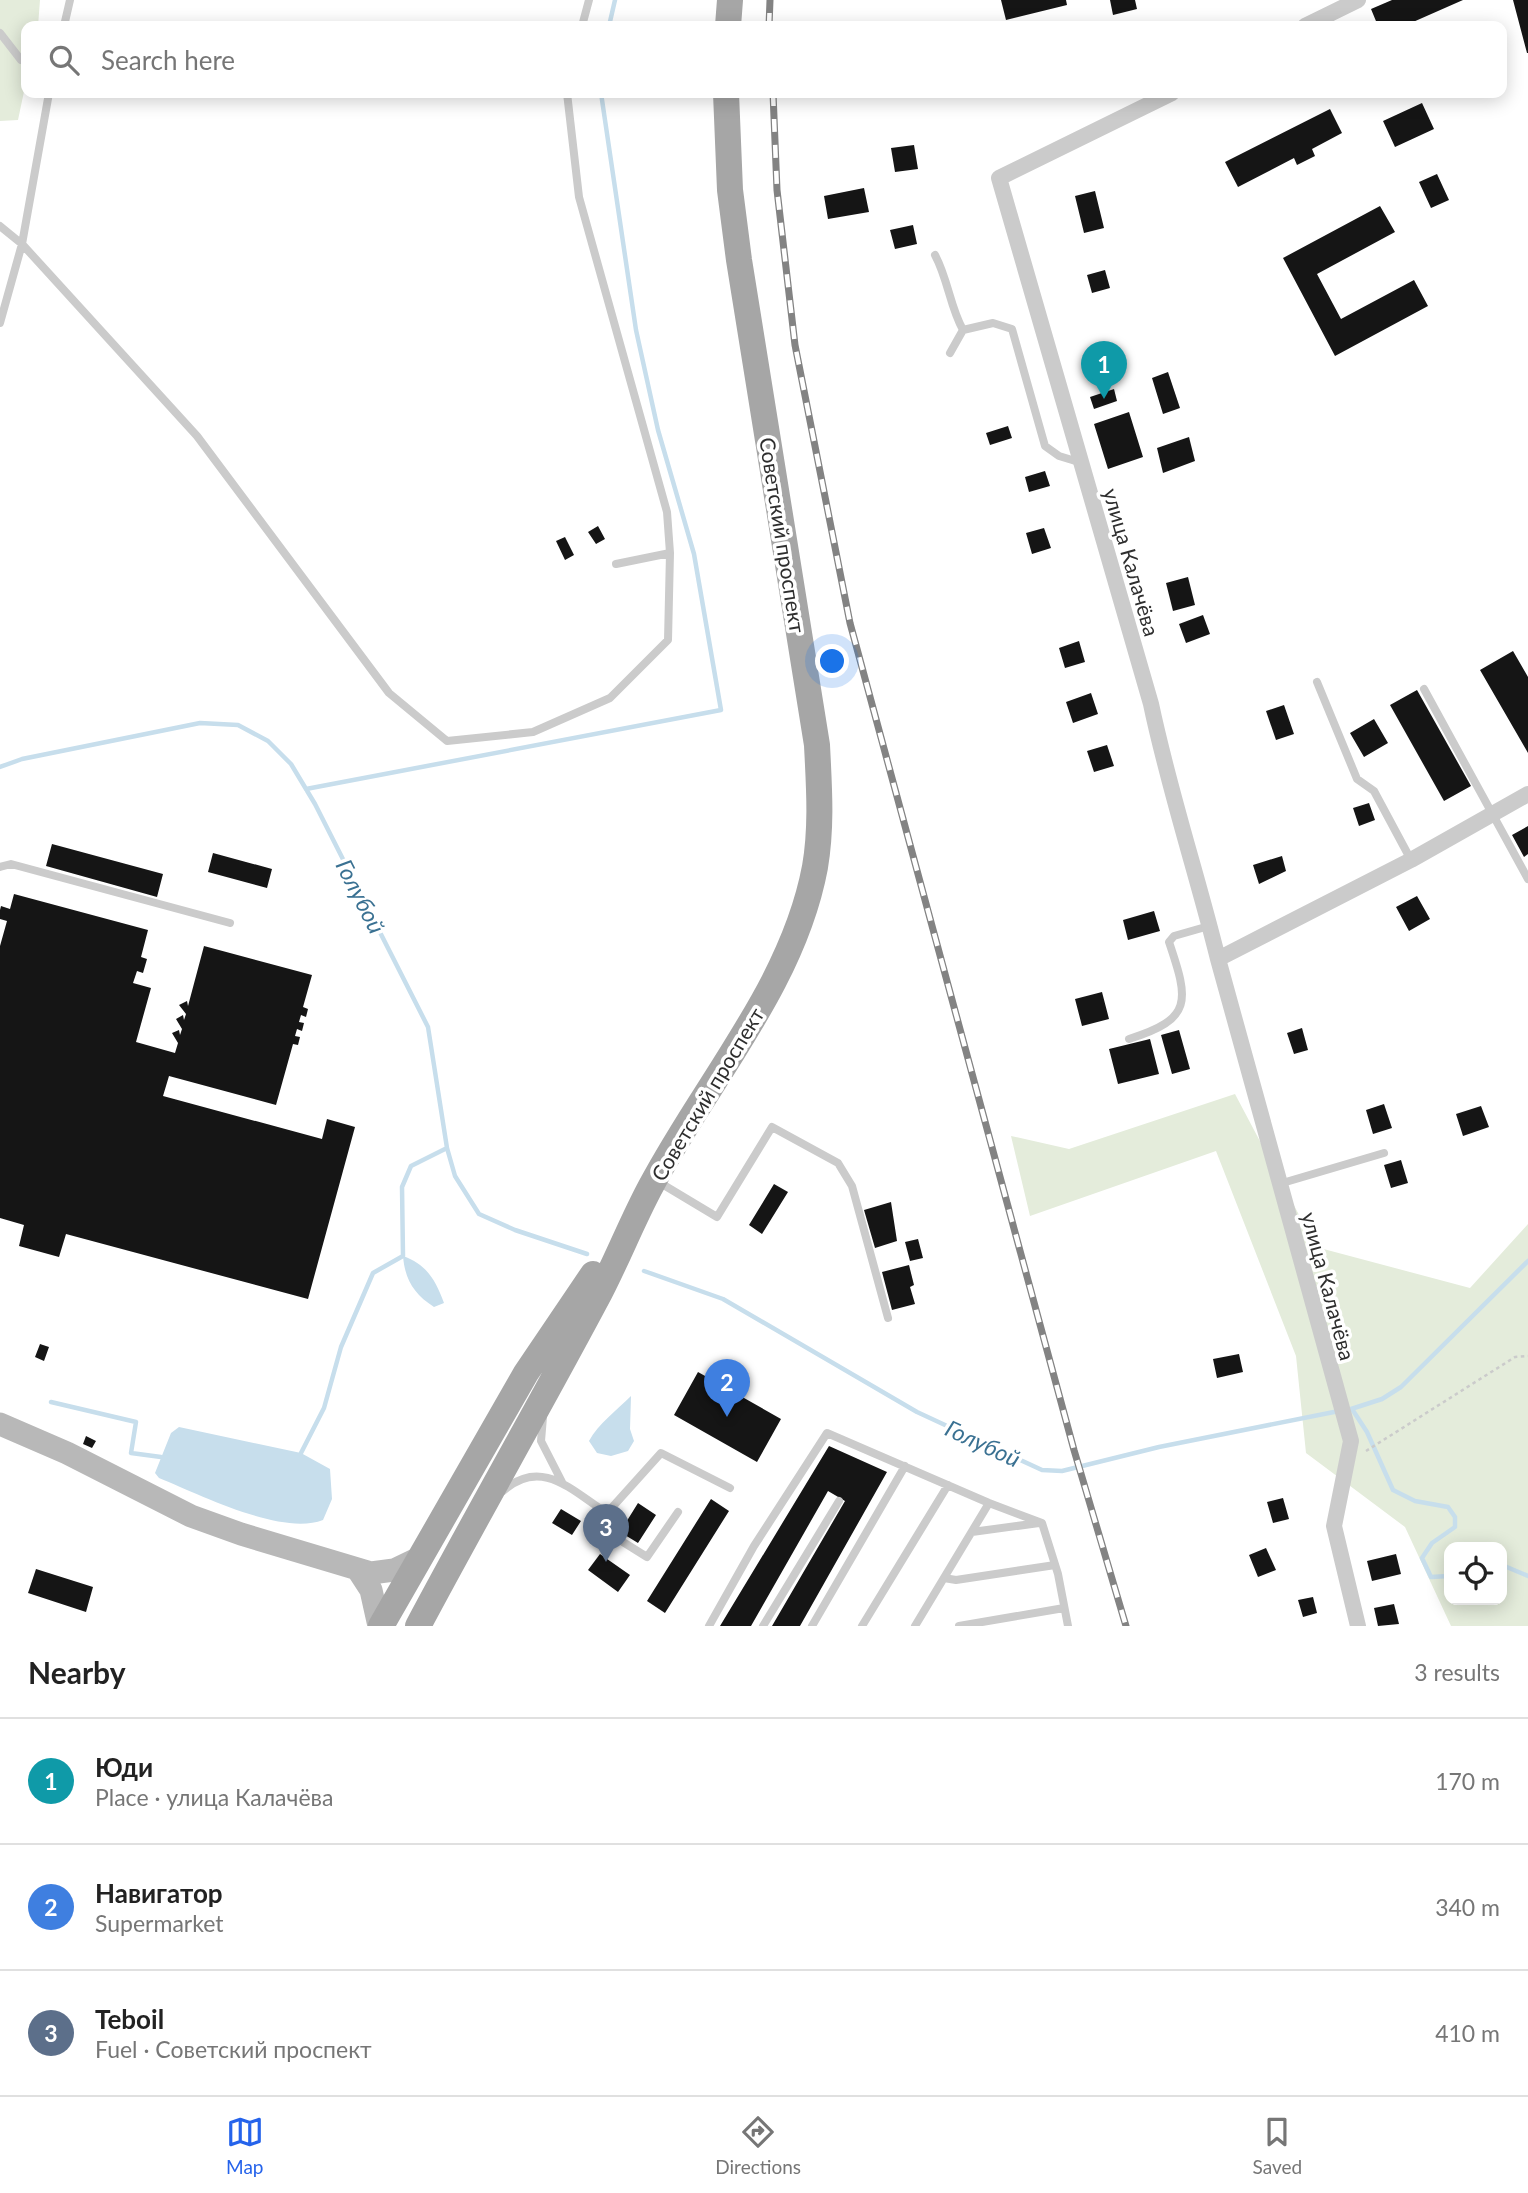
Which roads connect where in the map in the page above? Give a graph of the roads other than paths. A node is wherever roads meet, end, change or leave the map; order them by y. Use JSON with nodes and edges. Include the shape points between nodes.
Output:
{"nodes":[{"id":1,"x":70,"y":0,"type":"edge"},
{"id":2,"x":589,"y":0,"type":"edge"},
{"id":3,"x":730,"y":0,"type":"edge"},
{"id":4,"x":1358,"y":0,"type":"edge"},
{"id":5,"x":65,"y":21,"type":"edge"},
{"id":6,"x":583,"y":21,"type":"edge"},
{"id":7,"x":728,"y":21,"type":"edge"},
{"id":8,"x":1315,"y":21,"type":"edge"},
{"id":9,"x":0,"y":33,"type":"edge"},
{"id":10,"x":21,"y":61,"type":"edge"},
{"id":11,"x":48,"y":98,"type":"edge"},
{"id":12,"x":568,"y":98,"type":"edge"},
{"id":13,"x":726,"y":98,"type":"edge"},
{"id":14,"x":1161,"y":98,"type":"edge"},
{"id":15,"x":0,"y":226,"type":"edge"},
{"id":16,"x":22,"y":244,"type":"junction"},
{"id":17,"x":935,"y":255,"type":"dead end"},
{"id":18,"x":0,"y":323,"type":"edge"},
{"id":19,"x":963,"y":330,"type":"junction"},
{"id":20,"x":950,"y":353,"type":"dead end"},
{"id":21,"x":1082,"y":463,"type":"junction"},
{"id":22,"x":670,"y":553,"type":"junction"},
{"id":23,"x":616,"y":564,"type":"dead end"},
{"id":24,"x":1317,"y":682,"type":"dead end"},
{"id":25,"x":1424,"y":689,"type":"dead end"},
{"id":26,"x":1528,"y":794,"type":"edge"},
{"id":27,"x":1493,"y":816,"type":"junction"},
{"id":28,"x":1411,"y":860,"type":"junction"},
{"id":29,"x":0,"y":867,"type":"edge"},
{"id":30,"x":1528,"y":879,"type":"edge"},
{"id":31,"x":230,"y":923,"type":"dead end"},
{"id":32,"x":1209,"y":926,"type":"junction"},
{"id":33,"x":1218,"y":959,"type":"junction"},
{"id":34,"x":1129,"y":1039,"type":"dead end"},
{"id":35,"x":1384,"y":1153,"type":"dead end"},
{"id":36,"x":652,"y":1183,"type":"junction"},
{"id":37,"x":1279,"y":1184,"type":"junction"},
{"id":38,"x":888,"y":1318,"type":"dead end"},
{"id":39,"x":544,"y":1396,"type":"junction"},
{"id":40,"x":0,"y":1424,"type":"edge"},
{"id":41,"x":905,"y":1465,"type":"junction"},
{"id":42,"x":562,"y":1482,"type":"junction"},
{"id":43,"x":948,"y":1485,"type":"junction"},
{"id":44,"x":730,"y":1488,"type":"dead end"},
{"id":45,"x":839,"y":1501,"type":"dead end"},
{"id":46,"x":989,"y":1503,"type":"junction"},
{"id":47,"x":481,"y":1512,"type":"junction"},
{"id":48,"x":678,"y":1512,"type":"dead end"},
{"id":49,"x":607,"y":1513,"type":"junction"},
{"id":50,"x":1042,"y":1522,"type":"junction"},
{"id":51,"x":972,"y":1532,"type":"junction"},
{"id":52,"x":421,"y":1557,"type":"junction"},
{"id":53,"x":1055,"y":1565,"type":"junction"},
{"id":54,"x":358,"y":1570,"type":"junction"},
{"id":55,"x":944,"y":1578,"type":"junction"},
{"id":56,"x":1065,"y":1608,"type":"junction"},
{"id":57,"x":380,"y":1626,"type":"edge"},
{"id":58,"x":418,"y":1626,"type":"edge"},
{"id":59,"x":709,"y":1626,"type":"edge"},
{"id":60,"x":763,"y":1626,"type":"edge"},
{"id":61,"x":812,"y":1626,"type":"edge"},
{"id":62,"x":862,"y":1626,"type":"edge"},
{"id":63,"x":915,"y":1626,"type":"edge"},
{"id":64,"x":959,"y":1626,"type":"edge"},
{"id":65,"x":1068,"y":1626,"type":"edge"},
{"id":66,"x":1358,"y":1626,"type":"edge"}],
"edges":[{"from":1,"to":5,"type":"lane"},
{"from":2,"to":6,"type":"lane"},
{"from":3,"to":7,"type":"main road"},
{"from":4,"to":8,"type":"street"},
{"from":9,"to":10,"type":"lane"},
{"from":11,"to":16,"type":"lane"},
{"from":12,"to":22,"type":"lane","via":[[579,197],[667,512]]},
{"from":13,"to":36,"type":"main road","name":"Советский проспект","via":[[730,190],[811,700],[821,817],[814,869],[800,915],[765,996]]},
{"from":14,"to":21,"type":"street","name":"улица Калачёва","via":[[999,178]]},
{"from":15,"to":16,"type":"lane"},
{"from":16,"to":18,"type":"lane"},
{"from":16,"to":22,"type":"lane","via":[[197,436],[389,693],[447,741],[533,732],[610,698],[668,640]]},
{"from":17,"to":19,"type":"lane"},
{"from":19,"to":20,"type":"lane"},
{"from":19,"to":21,"type":"lane","via":[[993,323],[1012,330],[1045,446]]},
{"from":21,"to":32,"type":"street","name":"улица Калачёва"},
{"from":22,"to":23,"type":"lane"},
{"from":24,"to":28,"type":"lane","via":[[1357,779],[1374,791]]},
{"from":25,"to":27,"type":"lane"},
{"from":26,"to":27,"type":"street"},
{"from":27,"to":28,"type":"street"},
{"from":27,"to":30,"type":"lane"},
{"from":28,"to":33,"type":"street"},
{"from":29,"to":31,"type":"lane","via":[[11,864]]},
{"from":32,"to":33,"type":"street","name":"улица Калачёва"},
{"from":32,"to":34,"type":"lane","via":[[1174,936],[1169,942],[1183,994],[1181,1009],[1157,1030]]},
{"from":33,"to":37,"type":"street","name":"улица Калачёва"},
{"from":35,"to":37,"type":"lane"},
{"from":36,"to":38,"type":"lane","via":[[717,1217],[772,1127],[838,1163],[852,1186]]},
{"from":36,"to":39,"type":"main road","name":"Советский проспект"},
{"from":36,"to":52,"type":"main road","name":"Советский проспект","via":[[526,1373]]},
{"from":37,"to":66,"type":"street","name":"улица Калачёва","via":[[1351,1441],[1334,1526]]},
{"from":39,"to":42,"type":"lane","via":[[541,1441]]},
{"from":39,"to":47,"type":"main road","name":"Советский проспект"},
{"from":40,"to":54,"type":"street","via":[[191,1516]]},
{"from":41,"to":43,"type":"lane"},
{"from":41,"to":59,"type":"lane","via":[[827,1433]]},
{"from":41,"to":61,"type":"lane"},
{"from":42,"to":47,"type":"lane","via":[[541,1476],[519,1478]]},
{"from":42,"to":49,"type":"lane"},
{"from":43,"to":46,"type":"lane"},
{"from":43,"to":62,"type":"lane"},
{"from":44,"to":49,"type":"lane","via":[[661,1453]]},
{"from":45,"to":60,"type":"lane"},
{"from":46,"to":50,"type":"lane"},
{"from":46,"to":51,"type":"lane"},
{"from":47,"to":58,"type":"main road","name":"Советский проспект"},
{"from":48,"to":49,"type":"lane","via":[[647,1557],[599,1527]]},
{"from":50,"to":51,"type":"lane"},
{"from":50,"to":53,"type":"lane"},
{"from":51,"to":55,"type":"lane"},
{"from":52,"to":54,"type":"street","via":[[382,1573]]},
{"from":52,"to":57,"type":"main road","name":"Советский проспект"},
{"from":53,"to":55,"type":"lane"},
{"from":53,"to":56,"type":"lane"},
{"from":54,"to":57,"type":"street","via":[[371,1590]]},
{"from":55,"to":63,"type":"lane"},
{"from":56,"to":64,"type":"lane"},
{"from":56,"to":65,"type":"lane"}]}
